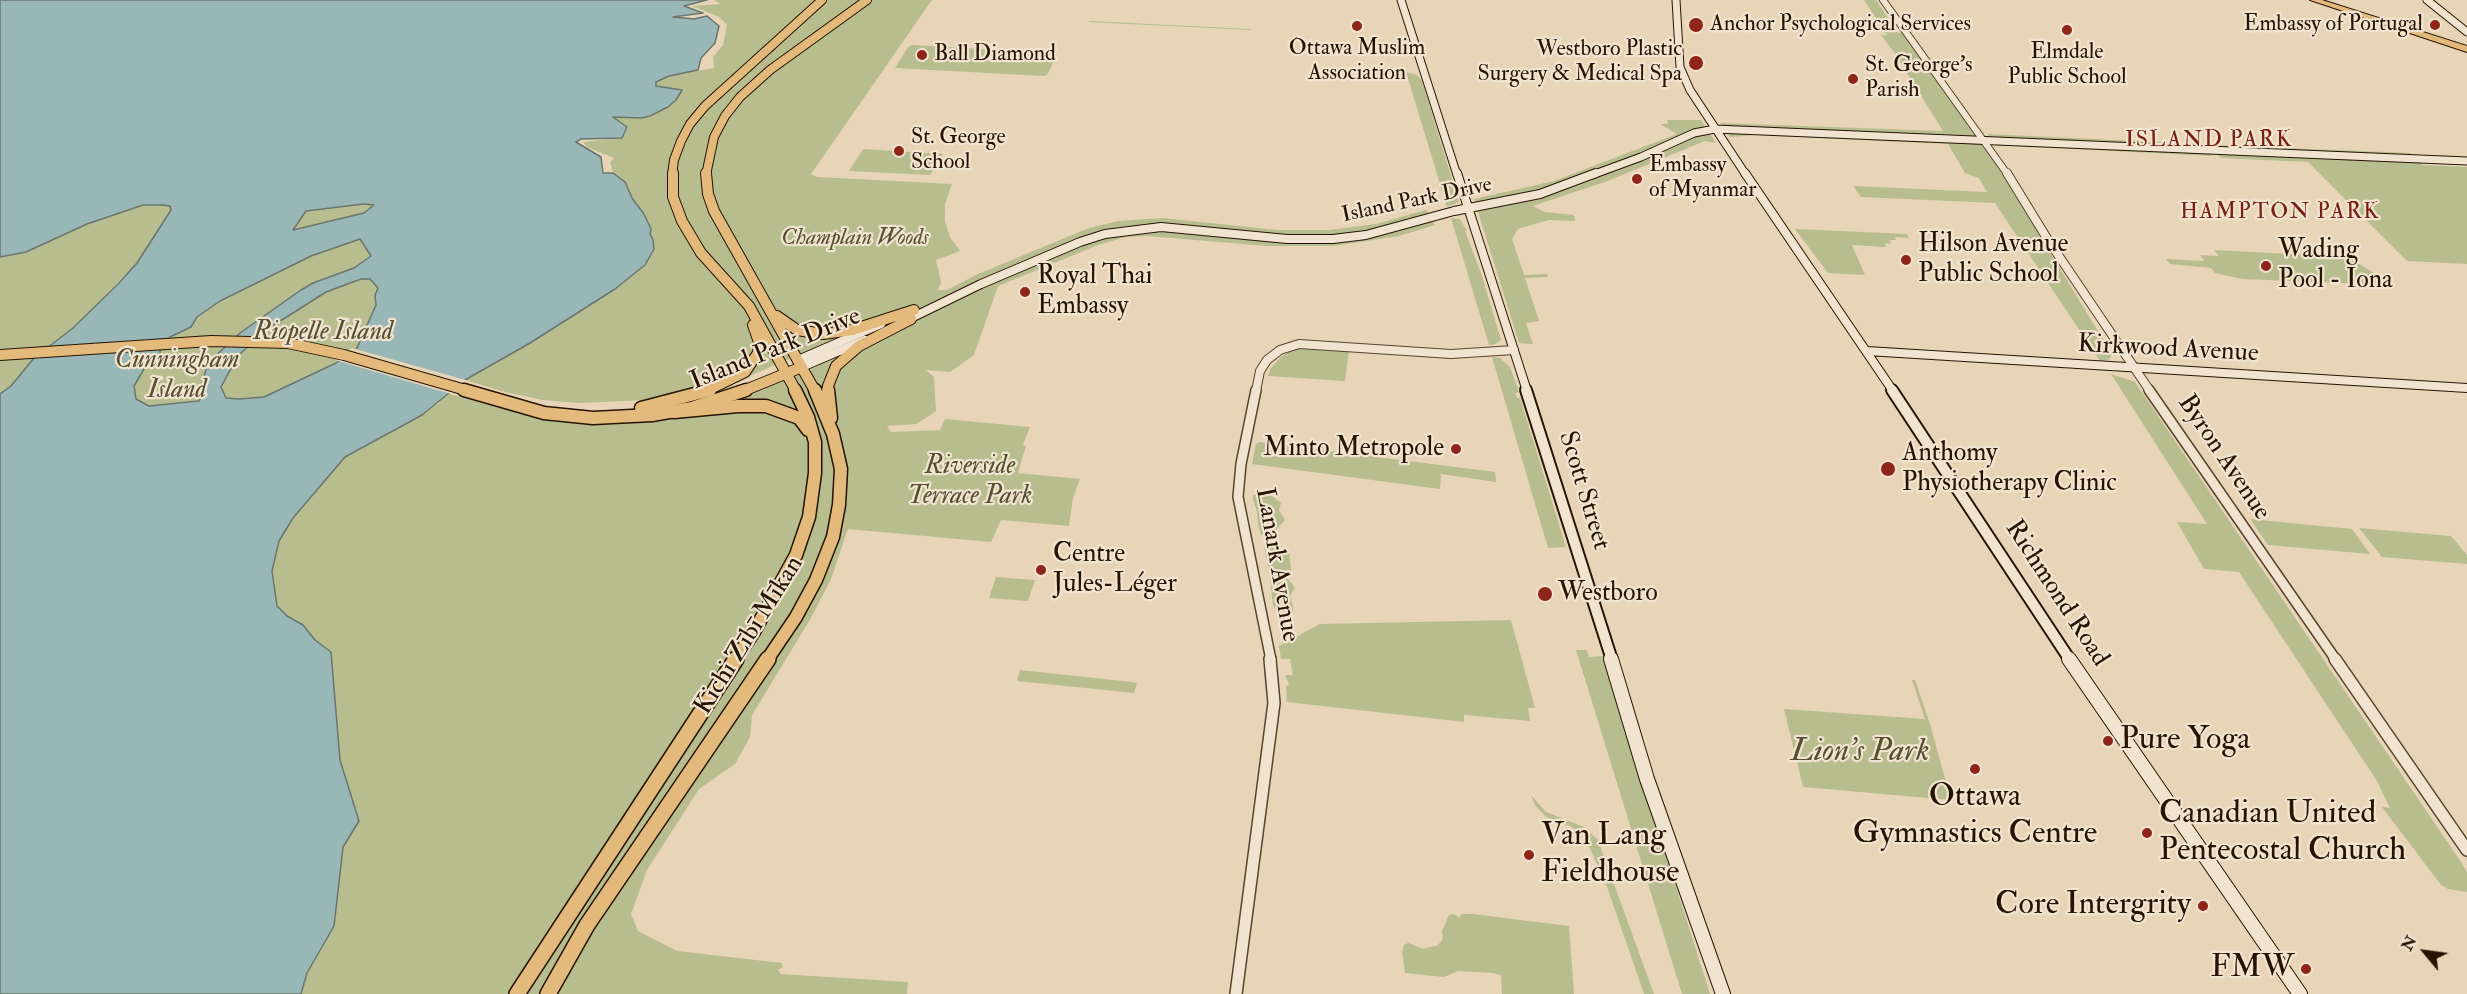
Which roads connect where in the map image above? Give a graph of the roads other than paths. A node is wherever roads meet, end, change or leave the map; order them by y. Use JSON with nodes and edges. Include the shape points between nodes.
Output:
{"nodes":[{"id":1,"x":822,"y":0,"type":"edge"},
{"id":2,"x":867,"y":0,"type":"edge"},
{"id":3,"x":1401,"y":0,"type":"edge"},
{"id":4,"x":1676,"y":0,"type":"edge"},
{"id":5,"x":1883,"y":0,"type":"edge"},
{"id":6,"x":2314,"y":0,"type":"edge"},
{"id":7,"x":2328,"y":0,"type":"edge"},
{"id":8,"x":2427,"y":0,"type":"edge"},
{"id":9,"x":2467,"y":32,"type":"edge"},
{"id":10,"x":2467,"y":47,"type":"edge"},
{"id":11,"x":1716,"y":130,"type":"junction"},
{"id":12,"x":1984,"y":140,"type":"junction"},
{"id":13,"x":2467,"y":162,"type":"edge"},
{"id":14,"x":1467,"y":209,"type":"junction"},
{"id":15,"x":738,"y":294,"type":"junction"},
{"id":16,"x":761,"y":296,"type":"junction"},
{"id":17,"x":913,"y":315,"type":"junction"},
{"id":18,"x":1514,"y":350,"type":"junction"},
{"id":19,"x":1867,"y":351,"type":"junction"},
{"id":20,"x":0,"y":355,"type":"edge"},
{"id":21,"x":801,"y":366,"type":"junction"},
{"id":22,"x":784,"y":367,"type":"junction"},
{"id":23,"x":2137,"y":369,"type":"junction"},
{"id":24,"x":2467,"y":387,"type":"edge"},
{"id":25,"x":522,"y":406,"type":"junction"},
{"id":26,"x":640,"y":408,"type":"junction"},
{"id":27,"x":674,"y":412,"type":"junction"},
{"id":28,"x":833,"y":434,"type":"junction"},
{"id":29,"x":815,"y":442,"type":"junction"},
{"id":30,"x":2467,"y":850,"type":"edge"},
{"id":31,"x":517,"y":994,"type":"edge"},
{"id":32,"x":548,"y":994,"type":"edge"},
{"id":33,"x":1236,"y":994,"type":"edge"},
{"id":34,"x":1723,"y":994,"type":"edge"},
{"id":35,"x":2300,"y":994,"type":"edge"}],
"edges":[{"from":1,"to":15,"type":"main road","name":"Kichi Zībī Mīkan","via":[[700,112],[681,141],[673,166],[673,197],[682,221],[702,253]]},
{"from":2,"to":16,"type":"main road","name":"Kichi Zībī Mīkan","via":[[761,77],[733,104],[717,129],[707,158],[706,177],[712,205]]},
{"from":3,"to":14,"type":"main road","name":"Scott Street"},
{"from":4,"to":11,"type":"main road","name":"Richmond Road","via":[[1680,67]]},
{"from":5,"to":12,"type":"street","name":"Byron Avenue"},
{"from":6,"to":10,"type":"highway"},
{"from":7,"to":10,"type":"highway"},
{"from":8,"to":9,"type":"main road"},
{"from":11,"to":12,"type":"main road","name":"Island Park Drive"},
{"from":11,"to":14,"type":"main road","name":"Island Park Drive","via":[[1575,183]]},
{"from":11,"to":19,"type":"main road","name":"Richmond Road"},
{"from":12,"to":13,"type":"main road","name":"Island Park Drive"},
{"from":12,"to":23,"type":"street","name":"Byron Avenue"},
{"from":14,"to":17,"type":"main road","name":"Island Park Drive","via":[[1375,233],[1333,238],[1272,238],[1174,227],[1130,229],[1080,242]]},
{"from":14,"to":18,"type":"main road","name":"Scott Street"},
{"from":15,"to":22,"type":"main road","name":"Kichi Zībī Mīkan"},
{"from":15,"to":26,"type":"main road","via":[[758,336],[758,353],[753,363],[739,376],[717,387]]},
{"from":16,"to":17,"type":"main road","via":[[783,322],[810,333],[852,330]]},
{"from":16,"to":21,"type":"main road","name":"Kichi Zībī Mīkan"},
{"from":17,"to":21,"type":"main road","name":"Island Park Drive"},
{"from":17,"to":28,"type":"main road","via":[[859,346],[836,366],[828,386]]},
{"from":18,"to":33,"type":"street","name":"Lanark Avenue","via":[[1470,353],[1299,344],[1280,350],[1260,371],[1238,497],[1274,677],[1274,704]]},
{"from":18,"to":34,"type":"main road","name":"Scott Street","via":[[1647,779]]},
{"from":19,"to":23,"type":"main road","name":"Kirkwood Avenue"},
{"from":19,"to":35,"type":"main road","name":"Richmond Road","via":[[2085,684]]},
{"from":20,"to":25,"type":"main road","via":[[254,341],[344,355]]},
{"from":21,"to":22,"type":"main road","name":"Island Park Drive"},
{"from":21,"to":28,"type":"main road","name":"Kichi Zībī Mīkan"},
{"from":22,"to":26,"type":"main road","name":"Island Park Drive","via":[[706,396]]},
{"from":22,"to":27,"type":"main road","name":"Island Park Drive","via":[[716,401]]},
{"from":22,"to":29,"type":"main road","name":"Kichi Zībī Mīkan","via":[[808,417]]},
{"from":23,"to":24,"type":"main road","name":"Kirkwood Avenue"},
{"from":23,"to":30,"type":"street","name":"Byron Avenue"},
{"from":25,"to":26,"type":"main road","name":"Island Park Drive","via":[[586,411]]},
{"from":25,"to":27,"type":"main road","name":"Island Park Drive","via":[[581,418]]},
{"from":27,"to":29,"type":"main road","via":[[738,406],[775,408],[799,418]]},
{"from":28,"to":32,"type":"main road","name":"Kichi Zībī Mīkan","via":[[841,470],[839,505],[833,537],[813,586],[765,665],[587,925]]},
{"from":29,"to":31,"type":"main road","name":"Kichi Zībī Mīkan","via":[[809,517],[781,584],[755,630]]}]}
